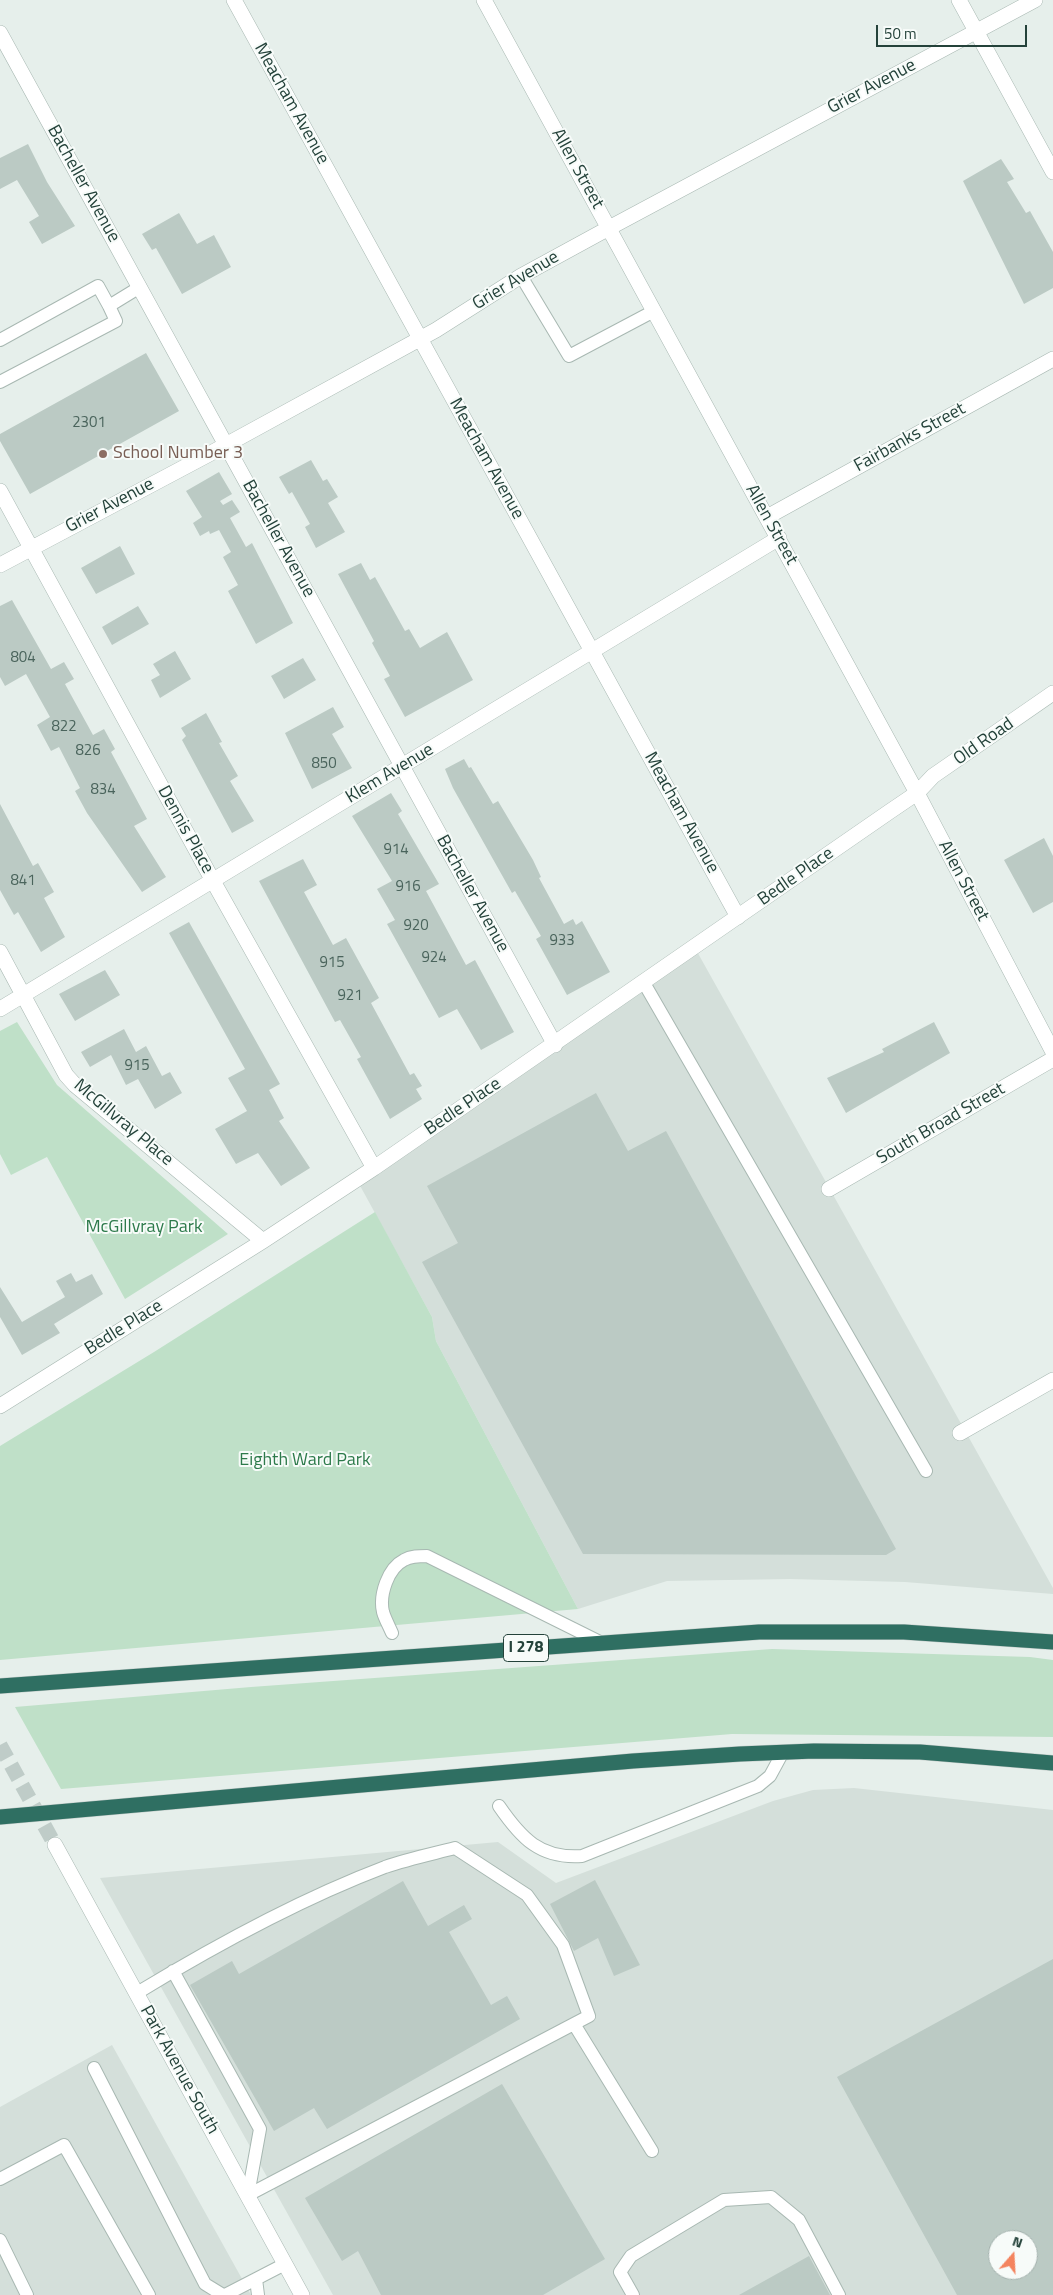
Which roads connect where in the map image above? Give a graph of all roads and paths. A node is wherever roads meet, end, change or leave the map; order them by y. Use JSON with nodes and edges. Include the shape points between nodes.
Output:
{"nodes":[{"id":1,"x":234,"y":0,"type":"edge"},
{"id":2,"x":484,"y":0,"type":"edge"},
{"id":3,"x":959,"y":0,"type":"edge"},
{"id":4,"x":1035,"y":0,"type":"edge"},
{"id":5,"x":976,"y":32,"type":"junction"},
{"id":6,"x":0,"y":33,"type":"edge"},
{"id":7,"x":1053,"y":172,"type":"edge"},
{"id":8,"x":609,"y":228,"type":"junction"},
{"id":9,"x":521,"y":276,"type":"junction"},
{"id":10,"x":140,"y":287,"type":"junction"},
{"id":11,"x":108,"y":306,"type":"junction"},
{"id":12,"x":654,"y":311,"type":"junction"},
{"id":13,"x":419,"y":338,"type":"junction"},
{"id":14,"x":0,"y":340,"type":"edge"},
{"id":15,"x":1053,"y":359,"type":"edge"},
{"id":16,"x":0,"y":382,"type":"edge"},
{"id":17,"x":227,"y":445,"type":"junction"},
{"id":18,"x":0,"y":491,"type":"edge"},
{"id":19,"x":767,"y":517,"type":"junction"},
{"id":20,"x":779,"y":538,"type":"junction"},
{"id":21,"x":31,"y":548,"type":"junction"},
{"id":22,"x":0,"y":565,"type":"edge"},
{"id":23,"x":593,"y":651,"type":"junction"},
{"id":24,"x":1053,"y":693,"type":"edge"},
{"id":25,"x":403,"y":767,"type":"junction"},
{"id":26,"x":917,"y":792,"type":"junction"},
{"id":27,"x":213,"y":881,"type":"junction"},
{"id":28,"x":738,"y":918,"type":"junction"},
{"id":29,"x":0,"y":952,"type":"edge"},
{"id":30,"x":644,"y":983,"type":"junction"},
{"id":31,"x":24,"y":996,"type":"junction"},
{"id":32,"x":0,"y":1009,"type":"edge"},
{"id":33,"x":555,"y":1045,"type":"junction"},
{"id":34,"x":1053,"y":1052,"type":"edge"},
{"id":35,"x":1053,"y":1059,"type":"edge"},
{"id":36,"x":374,"y":1168,"type":"junction"},
{"id":37,"x":830,"y":1190,"type":"dead end"},
{"id":38,"x":264,"y":1242,"type":"junction"},
{"id":39,"x":1053,"y":1380,"type":"edge"},
{"id":40,"x":1,"y":1404,"type":"edge"},
{"id":41,"x":960,"y":1433,"type":"dead end"},
{"id":42,"x":926,"y":1471,"type":"dead end"},
{"id":43,"x":392,"y":1633,"type":"dead end"},
{"id":44,"x":1053,"y":1642,"type":"edge"},
{"id":45,"x":602,"y":1643,"type":"junction"},
{"id":46,"x":0,"y":1686,"type":"edge"},
{"id":47,"x":783,"y":1752,"type":"junction"},
{"id":48,"x":1053,"y":1763,"type":"edge"},
{"id":49,"x":500,"y":1806,"type":"dead end"},
{"id":50,"x":0,"y":1817,"type":"edge"},
{"id":51,"x":55,"y":1845,"type":"tunnel mouth"},
{"id":52,"x":173,"y":1972,"type":"junction"},
{"id":53,"x":137,"y":1993,"type":"junction"},
{"id":54,"x":574,"y":2024,"type":"junction"},
{"id":55,"x":94,"y":2068,"type":"dead end"},
{"id":56,"x":652,"y":2151,"type":"dead end"},
{"id":57,"x":0,"y":2179,"type":"edge"},
{"id":58,"x":248,"y":2195,"type":"junction"},
{"id":59,"x":0,"y":2240,"type":"edge"},
{"id":60,"x":285,"y":2264,"type":"junction"},
{"id":61,"x":256,"y":2278,"type":"junction"},
{"id":62,"x":27,"y":2295,"type":"edge"},
{"id":63,"x":150,"y":2295,"type":"edge"},
{"id":64,"x":224,"y":2295,"type":"edge"},
{"id":65,"x":258,"y":2295,"type":"edge"},
{"id":66,"x":302,"y":2295,"type":"edge"},
{"id":67,"x":633,"y":2295,"type":"edge"},
{"id":68,"x":839,"y":2295,"type":"edge"}],
"edges":[{"from":1,"to":13,"type":"street","name":"Meacham Avenue"},
{"from":2,"to":8,"type":"street","name":"Allen Street"},
{"from":3,"to":5,"type":"street"},
{"from":4,"to":5,"type":"street","name":"Grier Avenue"},
{"from":5,"to":7,"type":"street"},
{"from":5,"to":8,"type":"street","name":"Grier Avenue"},
{"from":6,"to":10,"type":"street","name":"Bacheller Avenue"},
{"from":8,"to":9,"type":"street","name":"Grier Avenue"},
{"from":8,"to":12,"type":"street","name":"Allen Street"},
{"from":9,"to":12,"type":"lane","via":[[569,356]]},
{"from":9,"to":13,"type":"street","name":"Grier Avenue"},
{"from":10,"to":11,"type":"lane"},
{"from":10,"to":17,"type":"street","name":"Bacheller Avenue"},
{"from":11,"to":14,"type":"lane","via":[[98,286]]},
{"from":11,"to":16,"type":"lane","via":[[116,321]]},
{"from":12,"to":19,"type":"street","name":"Allen Street"},
{"from":13,"to":17,"type":"street","name":"Grier Avenue"},
{"from":13,"to":23,"type":"street","name":"Meacham Avenue"},
{"from":15,"to":19,"type":"street","name":"Fairbanks Street"},
{"from":17,"to":21,"type":"street","name":"Grier Avenue"},
{"from":17,"to":25,"type":"street","name":"Bacheller Avenue"},
{"from":18,"to":21,"type":"street","name":"Dennis Place"},
{"from":19,"to":20,"type":"street","name":"Allen Street"},
{"from":20,"to":23,"type":"street","name":"Klem Avenue"},
{"from":20,"to":26,"type":"street","name":"Allen Street"},
{"from":21,"to":22,"type":"street","name":"Grier Avenue"},
{"from":21,"to":27,"type":"street","name":"Dennis Place"},
{"from":23,"to":25,"type":"street","name":"Klem Avenue"},
{"from":23,"to":28,"type":"street","name":"Meacham Avenue"},
{"from":24,"to":26,"type":"street","name":"Old Road","via":[[933,776]]},
{"from":25,"to":27,"type":"street","name":"Klem Avenue"},
{"from":25,"to":33,"type":"street","name":"Bacheller Avenue"},
{"from":26,"to":28,"type":"street","name":"Bedle Place"},
{"from":26,"to":34,"type":"street","name":"Allen Street"},
{"from":27,"to":31,"type":"street","name":"Klem Avenue"},
{"from":27,"to":36,"type":"street","name":"Dennis Place"},
{"from":28,"to":30,"type":"street","name":"Bedle Place"},
{"from":29,"to":31,"type":"street","name":"McGillvray Place"},
{"from":30,"to":33,"type":"street","name":"Bedle Place"},
{"from":30,"to":42,"type":"lane"},
{"from":31,"to":32,"type":"street","name":"Klem Avenue"},
{"from":31,"to":38,"type":"street","name":"McGillvray Place","via":[[66,1075]]},
{"from":33,"to":36,"type":"street","name":"Bedle Place"},
{"from":35,"to":37,"type":"street","name":"South Broad Street"},
{"from":36,"to":38,"type":"street","name":"Bedle Place"},
{"from":38,"to":40,"type":"street","name":"Bedle Place"},
{"from":39,"to":41,"type":"street"},
{"from":43,"to":45,"type":"lane","via":[[383,1610],[386,1582],[402,1560],[427,1556]]},
{"from":44,"to":45,"type":"highway","number":"I 278","via":[[830,1631]]},
{"from":45,"to":46,"type":"highway","number":"I 278"},
{"from":47,"to":48,"type":"highway","via":[[920,1752]]},
{"from":47,"to":49,"type":"lane","via":[[770,1776],[758,1786],[582,1856],[561,1856],[541,1849],[516,1830]]},
{"from":47,"to":50,"type":"highway","via":[[633,1761]]},
{"from":51,"to":53,"type":"street","name":"Park Avenue South"},
{"from":52,"to":53,"type":"lane"},
{"from":52,"to":54,"type":"lane","via":[[220,1944],[386,1867],[455,1848],[528,1895],[563,1945],[589,2016]]},
{"from":52,"to":58,"type":"lane","via":[[260,2129]]},
{"from":53,"to":58,"type":"street","name":"Park Avenue South"},
{"from":54,"to":56,"type":"lane"},
{"from":54,"to":58,"type":"lane"},
{"from":55,"to":64,"type":"lane","via":[[205,2284]]},
{"from":57,"to":63,"type":"lane","via":[[64,2145]]},
{"from":58,"to":60,"type":"street","name":"Park Avenue South"},
{"from":59,"to":62,"type":"lane"},
{"from":60,"to":61,"type":"lane"},
{"from":60,"to":66,"type":"street","name":"Park Avenue South"},
{"from":61,"to":64,"type":"lane"},
{"from":61,"to":65,"type":"lane"},
{"from":67,"to":68,"type":"lane","via":[[620,2272],[631,2256],[724,2200],[771,2197],[799,2220]]}]}
